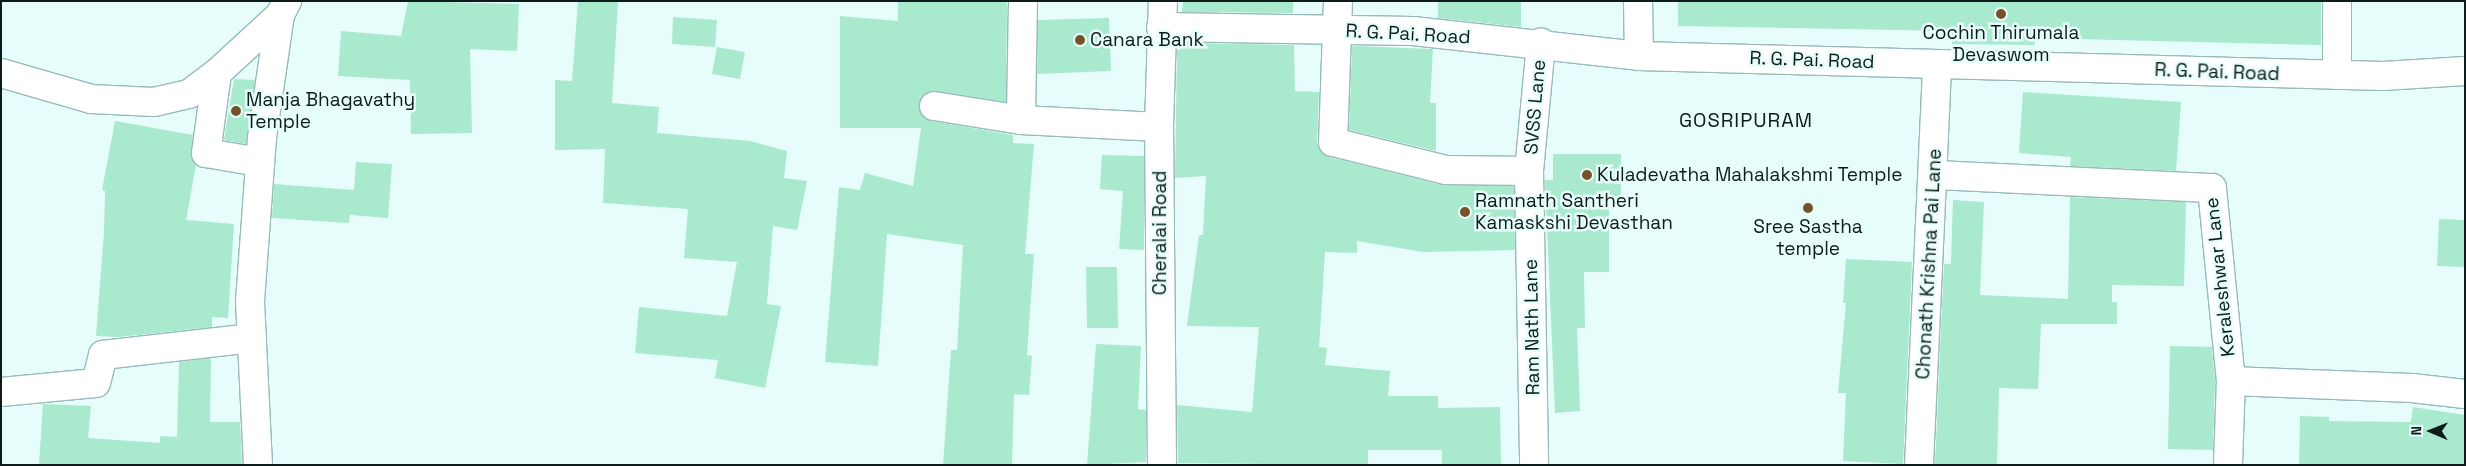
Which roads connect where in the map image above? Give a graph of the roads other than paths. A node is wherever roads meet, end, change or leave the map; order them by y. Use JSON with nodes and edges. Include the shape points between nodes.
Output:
{"nodes":[{"id":1,"x":1023,"y":1,"type":"edge"},
{"id":2,"x":1338,"y":1,"type":"edge"},
{"id":3,"x":1638,"y":1,"type":"edge"},
{"id":4,"x":2337,"y":1,"type":"edge"},
{"id":5,"x":284,"y":8,"type":"edge"},
{"id":6,"x":1162,"y":14,"type":"edge"},
{"id":7,"x":1337,"y":30,"type":"junction"},
{"id":8,"x":1541,"y":44,"type":"junction"},
{"id":9,"x":1639,"y":56,"type":"junction"},
{"id":10,"x":1937,"y":64,"type":"junction"},
{"id":11,"x":2465,"y":71,"type":"edge"},
{"id":12,"x":1,"y":73,"type":"edge"},
{"id":13,"x":217,"y":73,"type":"junction"},
{"id":14,"x":2337,"y":75,"type":"junction"},
{"id":15,"x":934,"y":106,"type":"dead end"},
{"id":16,"x":1021,"y":120,"type":"junction"},
{"id":17,"x":1159,"y":127,"type":"junction"},
{"id":18,"x":260,"y":162,"type":"junction"},
{"id":19,"x":1529,"y":171,"type":"junction"},
{"id":20,"x":1934,"y":175,"type":"junction"},
{"id":21,"x":252,"y":338,"type":"junction"},
{"id":22,"x":2231,"y":381,"type":"junction"},
{"id":23,"x":1,"y":392,"type":"edge"},
{"id":24,"x":2465,"y":394,"type":"edge"},
{"id":25,"x":258,"y":465,"type":"edge"},
{"id":26,"x":1162,"y":465,"type":"edge"},
{"id":27,"x":1534,"y":465,"type":"edge"},
{"id":28,"x":1919,"y":465,"type":"edge"},
{"id":29,"x":2228,"y":465,"type":"edge"}],
"edges":[{"from":1,"to":16,"type":"street"},
{"from":2,"to":7,"type":"street"},
{"from":3,"to":9,"type":"street"},
{"from":4,"to":14,"type":"street"},
{"from":5,"to":13,"type":"street"},
{"from":5,"to":18,"type":"street"},
{"from":6,"to":7,"type":"street","name":"R. G. Pai. Road"},
{"from":6,"to":17,"type":"street","name":"Cheralai Road"},
{"from":7,"to":8,"type":"street","name":"R. G. Pai. Road","via":[[1413,31]]},
{"from":7,"to":19,"type":"street","via":[[1333,142],[1446,170]]},
{"from":8,"to":9,"type":"street","name":"R. G. Pai. Road"},
{"from":8,"to":19,"type":"street","name":"SVSS Lane"},
{"from":9,"to":10,"type":"street","name":"R. G. Pai. Road"},
{"from":10,"to":14,"type":"street","name":"R. G. Pai. Road"},
{"from":10,"to":20,"type":"street","name":"Chonath Krishna Pai Lane"},
{"from":11,"to":14,"type":"street","name":"R. G. Pai. Road"},
{"from":12,"to":13,"type":"street","via":[[91,99],[154,102],[189,94]]},
{"from":13,"to":18,"type":"street","via":[[206,153]]},
{"from":15,"to":16,"type":"street"},
{"from":16,"to":17,"type":"street"},
{"from":17,"to":26,"type":"street","name":"Cheralai Road"},
{"from":18,"to":21,"type":"street","via":[[250,300]]},
{"from":19,"to":27,"type":"street","name":"Ram Nath Lane"},
{"from":20,"to":22,"type":"street","name":"Keraleshwar Lane","via":[[2212,188]]},
{"from":20,"to":28,"type":"street","name":"Chonath Krishna Pai Lane"},
{"from":21,"to":23,"type":"street","via":[[103,354],[96,383]]},
{"from":21,"to":25,"type":"street"},
{"from":22,"to":24,"type":"street","name":"Keraleshwar Lane","via":[[2412,388]]},
{"from":22,"to":29,"type":"street"}]}
